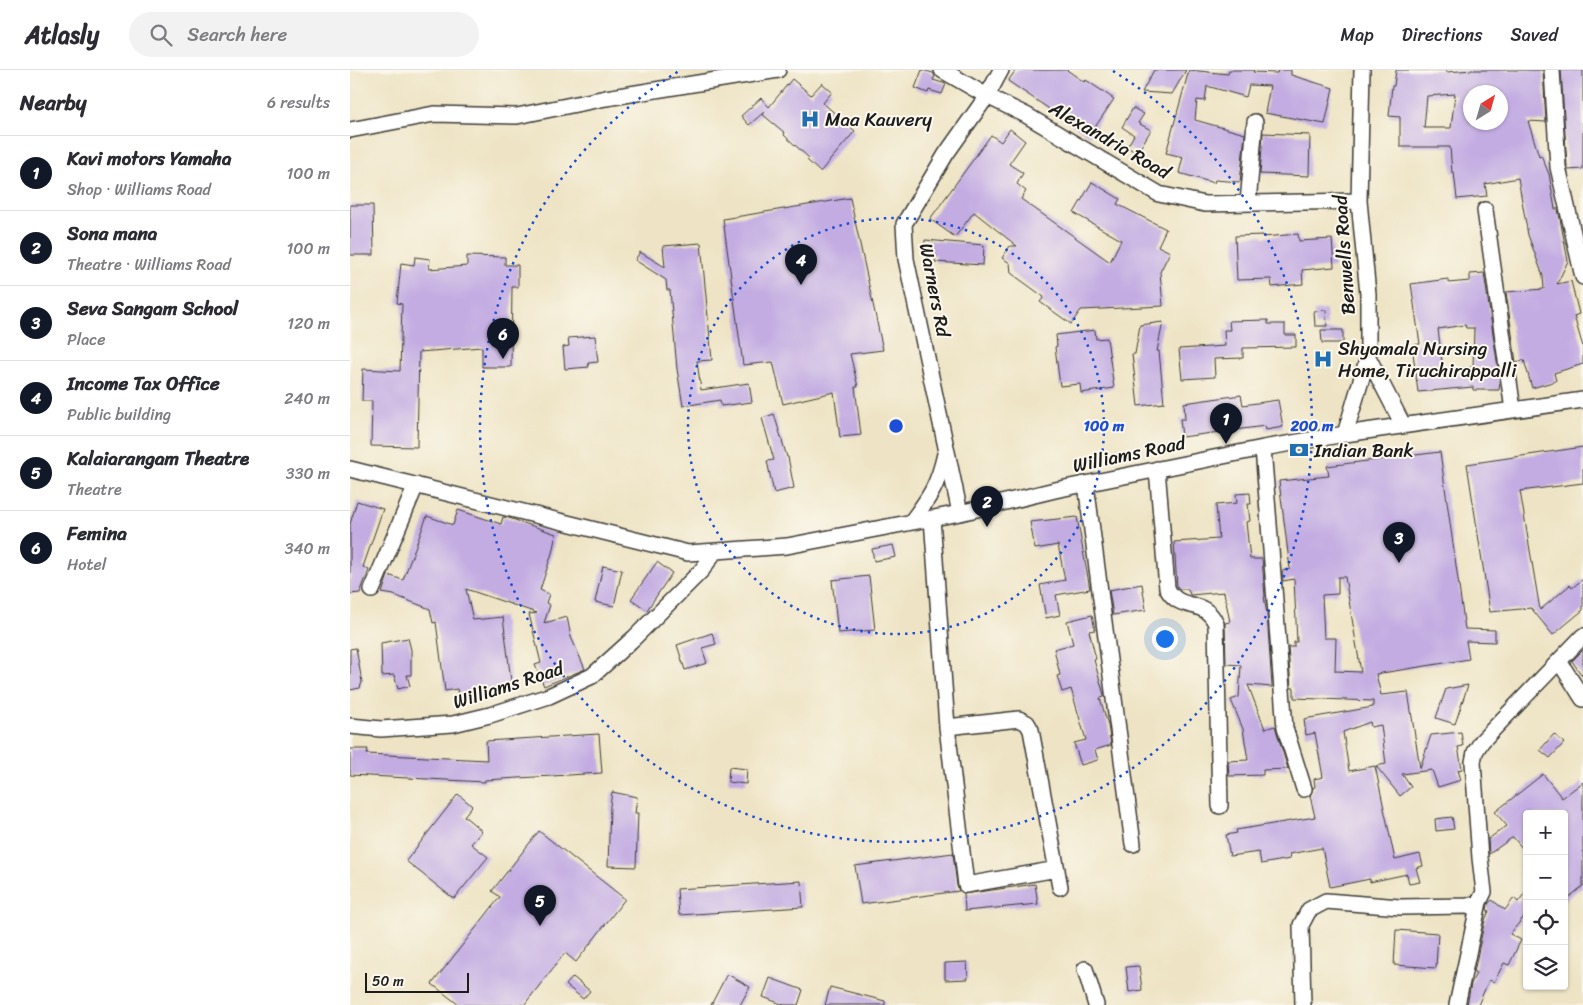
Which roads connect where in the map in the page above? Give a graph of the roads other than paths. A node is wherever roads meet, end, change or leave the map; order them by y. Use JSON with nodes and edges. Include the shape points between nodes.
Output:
{"nodes":[{"id":1,"x":778,"y":70,"type":"edge"},
{"id":2,"x":942,"y":70,"type":"edge"},
{"id":3,"x":1001,"y":70,"type":"edge"},
{"id":4,"x":1362,"y":70,"type":"edge"},
{"id":5,"x":1552,"y":70,"type":"edge"},
{"id":6,"x":987,"y":96,"type":"junction"},
{"id":7,"x":1255,"y":122,"type":"dead end"},
{"id":8,"x":350,"y":130,"type":"edge"},
{"id":9,"x":1359,"y":201,"type":"junction"},
{"id":10,"x":1248,"y":203,"type":"junction"},
{"id":11,"x":1485,"y":210,"type":"dead end"},
{"id":12,"x":1583,"y":276,"type":"edge"},
{"id":13,"x":1368,"y":357,"type":"junction"},
{"id":14,"x":1583,"y":400,"type":"edge"},
{"id":15,"x":1514,"y":410,"type":"junction"},
{"id":16,"x":1404,"y":425,"type":"junction"},
{"id":17,"x":1345,"y":434,"type":"junction"},
{"id":18,"x":1263,"y":448,"type":"junction"},
{"id":19,"x":946,"y":449,"type":"junction"},
{"id":20,"x":350,"y":469,"type":"edge"},
{"id":21,"x":1157,"y":469,"type":"junction"},
{"id":22,"x":1086,"y":484,"type":"junction"},
{"id":23,"x":416,"y":485,"type":"junction"},
{"id":24,"x":960,"y":513,"type":"junction"},
{"id":25,"x":932,"y":518,"type":"junction"},
{"id":26,"x":912,"y":521,"type":"junction"},
{"id":27,"x":715,"y":551,"type":"junction"},
{"id":28,"x":372,"y":590,"type":"dead end"},
{"id":29,"x":1583,"y":636,"type":"edge"},
{"id":30,"x":1559,"y":661,"type":"junction"},
{"id":31,"x":1583,"y":699,"type":"edge"},
{"id":32,"x":350,"y":726,"type":"edge"},
{"id":33,"x":947,"y":727,"type":"junction"},
{"id":34,"x":1304,"y":789,"type":"dead end"},
{"id":35,"x":1220,"y":806,"type":"dead end"},
{"id":36,"x":1133,"y":844,"type":"dead end"},
{"id":37,"x":1057,"y":869,"type":"junction"},
{"id":38,"x":1060,"y":887,"type":"dead end"},
{"id":39,"x":1479,"y":902,"type":"junction"},
{"id":40,"x":1085,"y":969,"type":"dead end"},
{"id":41,"x":1096,"y":1005,"type":"edge"},
{"id":42,"x":1303,"y":1005,"type":"edge"},
{"id":43,"x":1457,"y":1005,"type":"edge"}],
"edges":[{"from":1,"to":8,"type":"street","via":[[517,116],[434,114]]},
{"from":2,"to":6,"type":"street","name":"Alexandria Road"},
{"from":3,"to":6,"type":"street","name":"Warners Rd"},
{"from":4,"to":9,"type":"street","name":"Benwells Road"},
{"from":5,"to":12,"type":"street","via":[[1558,167]]},
{"from":6,"to":10,"type":"street","name":"Alexandria Road","via":[[1026,115],[1159,194],[1205,204]]},
{"from":6,"to":19,"type":"street","name":"Warners Rd","via":[[946,154],[904,224],[906,259]]},
{"from":7,"to":10,"type":"street"},
{"from":9,"to":10,"type":"street","name":"Alexandria Road"},
{"from":9,"to":13,"type":"street","name":"Benwells Road","via":[[1368,294]]},
{"from":11,"to":15,"type":"street"},
{"from":13,"to":16,"type":"street"},
{"from":13,"to":17,"type":"street","name":"Benwells Road"},
{"from":14,"to":15,"type":"street","name":"Williams Road"},
{"from":15,"to":16,"type":"street","name":"Williams Road"},
{"from":16,"to":17,"type":"street","name":"Williams Road"},
{"from":17,"to":18,"type":"street","name":"Williams Road"},
{"from":18,"to":21,"type":"street","name":"Williams Road"},
{"from":18,"to":34,"type":"street","via":[[1285,728]]},
{"from":19,"to":24,"type":"street","name":"Warners Rd"},
{"from":19,"to":26,"type":"street","via":[[939,480]]},
{"from":20,"to":23,"type":"street","name":"Williams Road"},
{"from":21,"to":22,"type":"street","name":"Williams Road"},
{"from":21,"to":35,"type":"street","via":[[1167,588],[1179,601],[1212,614],[1216,624]]},
{"from":22,"to":24,"type":"street","name":"Williams Road"},
{"from":22,"to":36,"type":"street"},
{"from":23,"to":27,"type":"street","name":"Williams Road","via":[[688,553]]},
{"from":23,"to":28,"type":"street"},
{"from":24,"to":25,"type":"street","name":"Williams Road"},
{"from":25,"to":26,"type":"street","name":"Williams Road"},
{"from":25,"to":33,"type":"street"},
{"from":26,"to":27,"type":"street","name":"Williams Road","via":[[787,546]]},
{"from":27,"to":32,"type":"street","name":"Williams Road","via":[[702,570],[592,676],[549,696],[452,724],[381,729]]},
{"from":29,"to":30,"type":"street"},
{"from":30,"to":31,"type":"street"},
{"from":30,"to":39,"type":"street","via":[[1475,752],[1475,804],[1484,892]]},
{"from":33,"to":37,"type":"street","via":[[1019,719],[1027,723],[1031,730]]},
{"from":33,"to":37,"type":"street","via":[[966,885]]},
{"from":37,"to":38,"type":"street"},
{"from":39,"to":42,"type":"street","via":[[1468,906],[1400,907],[1326,901],[1309,910],[1301,925]]},
{"from":39,"to":43,"type":"street"},
{"from":40,"to":41,"type":"street"}]}
